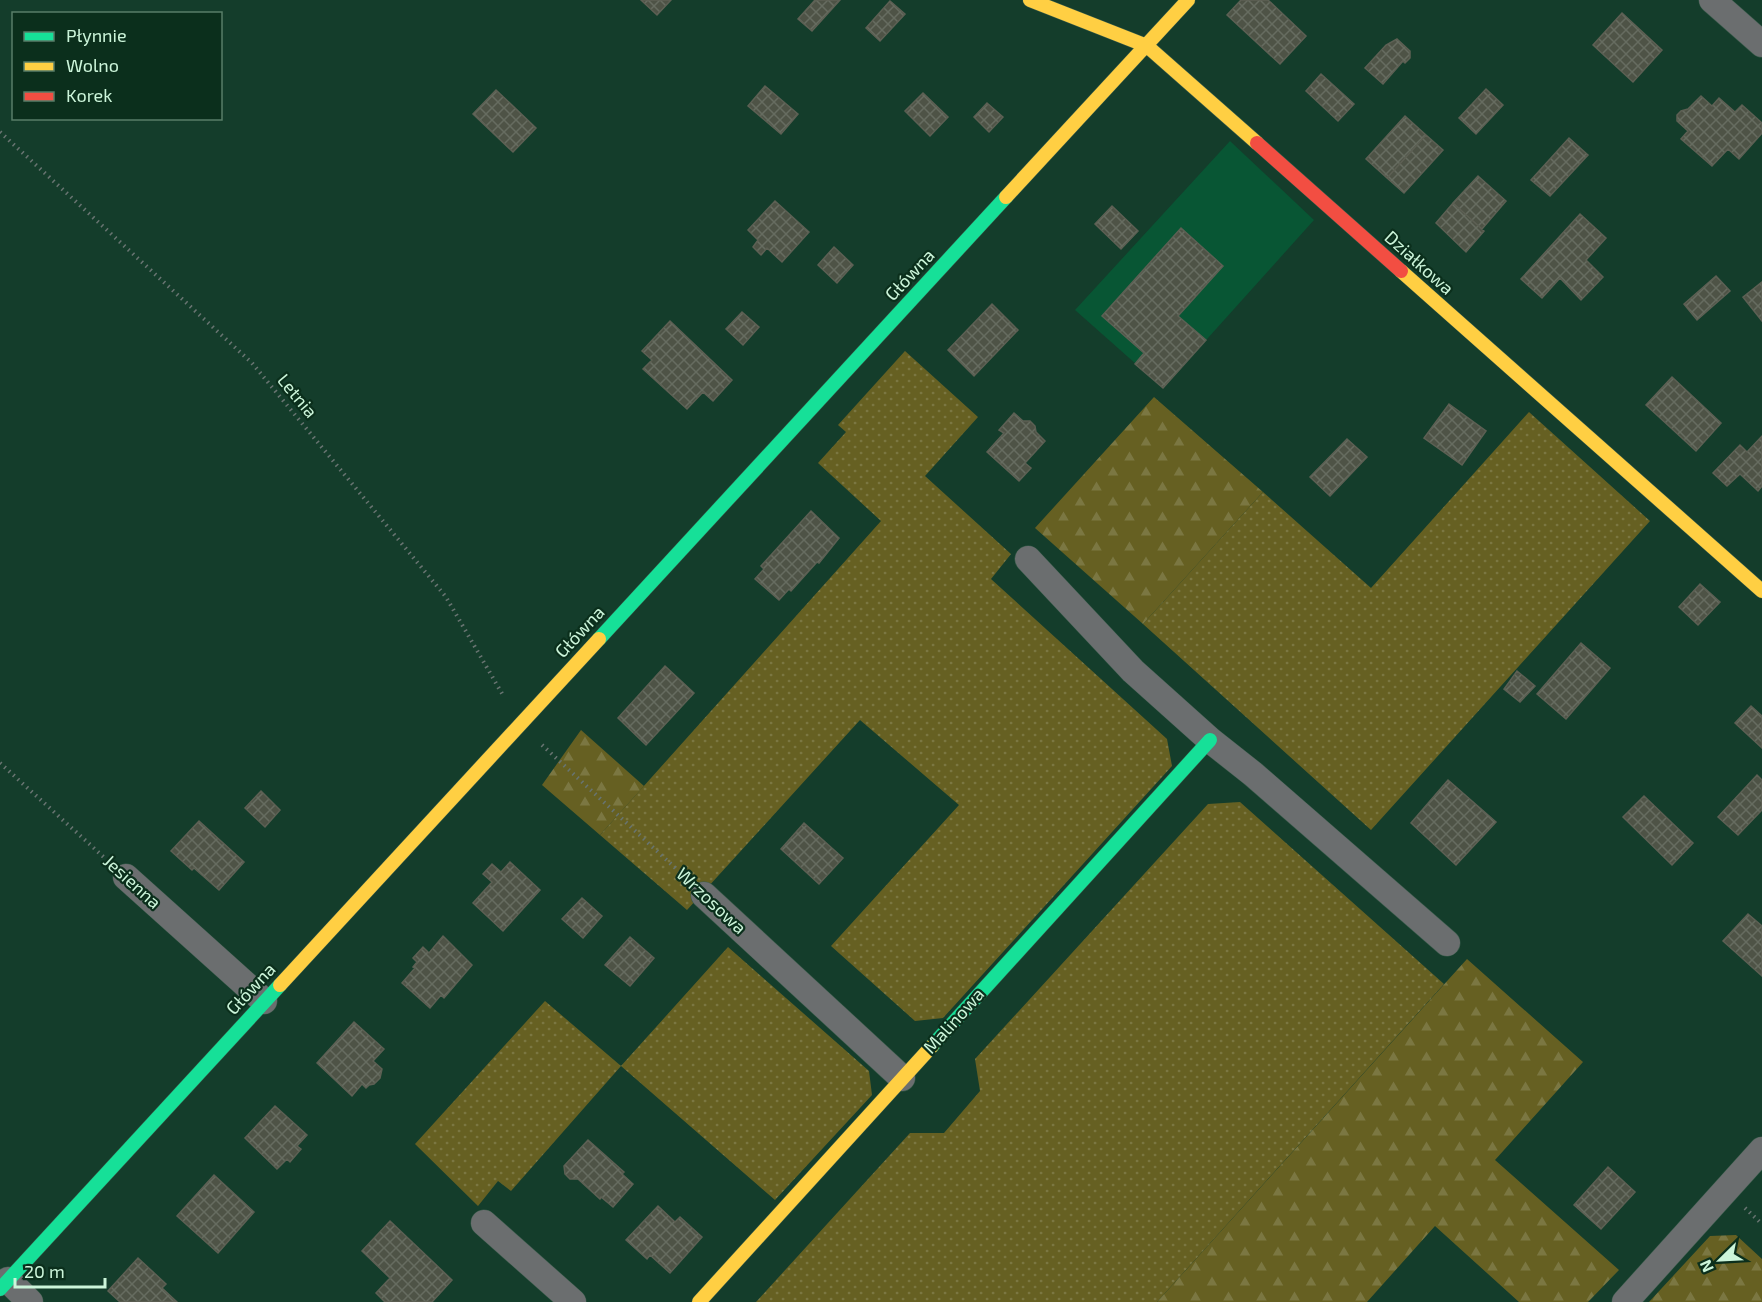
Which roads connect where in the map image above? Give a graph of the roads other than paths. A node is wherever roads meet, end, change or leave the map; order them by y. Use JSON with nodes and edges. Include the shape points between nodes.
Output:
{"nodes":[{"id":1,"x":1030,"y":0,"type":"edge"},
{"id":2,"x":1188,"y":0,"type":"edge"},
{"id":3,"x":1712,"y":0,"type":"edge"},
{"id":4,"x":1762,"y":44,"type":"edge"},
{"id":5,"x":1147,"y":46,"type":"junction"},
{"id":6,"x":1028,"y":559,"type":"dead end"},
{"id":7,"x":1762,"y":591,"type":"edge"},
{"id":8,"x":1210,"y":741,"type":"junction"},
{"id":9,"x":126,"y":877,"type":"road end"},
{"id":10,"x":704,"y":895,"type":"road end"},
{"id":11,"x":1447,"y":943,"type":"dead end"},
{"id":12,"x":264,"y":1001,"type":"junction"},
{"id":13,"x":902,"y":1078,"type":"junction"},
{"id":14,"x":1762,"y":1150,"type":"edge"},
{"id":15,"x":484,"y":1223,"type":"dead end"},
{"id":16,"x":4,"y":1285,"type":"edge"},
{"id":17,"x":30,"y":1302,"type":"edge"},
{"id":18,"x":573,"y":1302,"type":"edge"},
{"id":19,"x":699,"y":1302,"type":"edge"},
{"id":20,"x":1625,"y":1302,"type":"edge"}],
"edges":[{"from":1,"to":5,"type":"street","name":"Działkowa"},
{"from":2,"to":5,"type":"street","name":"Główna"},
{"from":3,"to":4,"type":"street"},
{"from":5,"to":7,"type":"street","name":"Działkowa"},
{"from":5,"to":12,"type":"street","name":"Główna"},
{"from":6,"to":8,"type":"street","via":[[1133,671]]},
{"from":8,"to":11,"type":"street"},
{"from":8,"to":13,"type":"street","name":"Malinowa"},
{"from":9,"to":12,"type":"street","name":"Jesienna"},
{"from":10,"to":13,"type":"street","name":"Wrzosowa"},
{"from":12,"to":16,"type":"street","name":"Główna"},
{"from":13,"to":19,"type":"street","name":"Malinowa"},
{"from":14,"to":20,"type":"street"},
{"from":15,"to":18,"type":"street"},
{"from":16,"to":17,"type":"street"}]}
